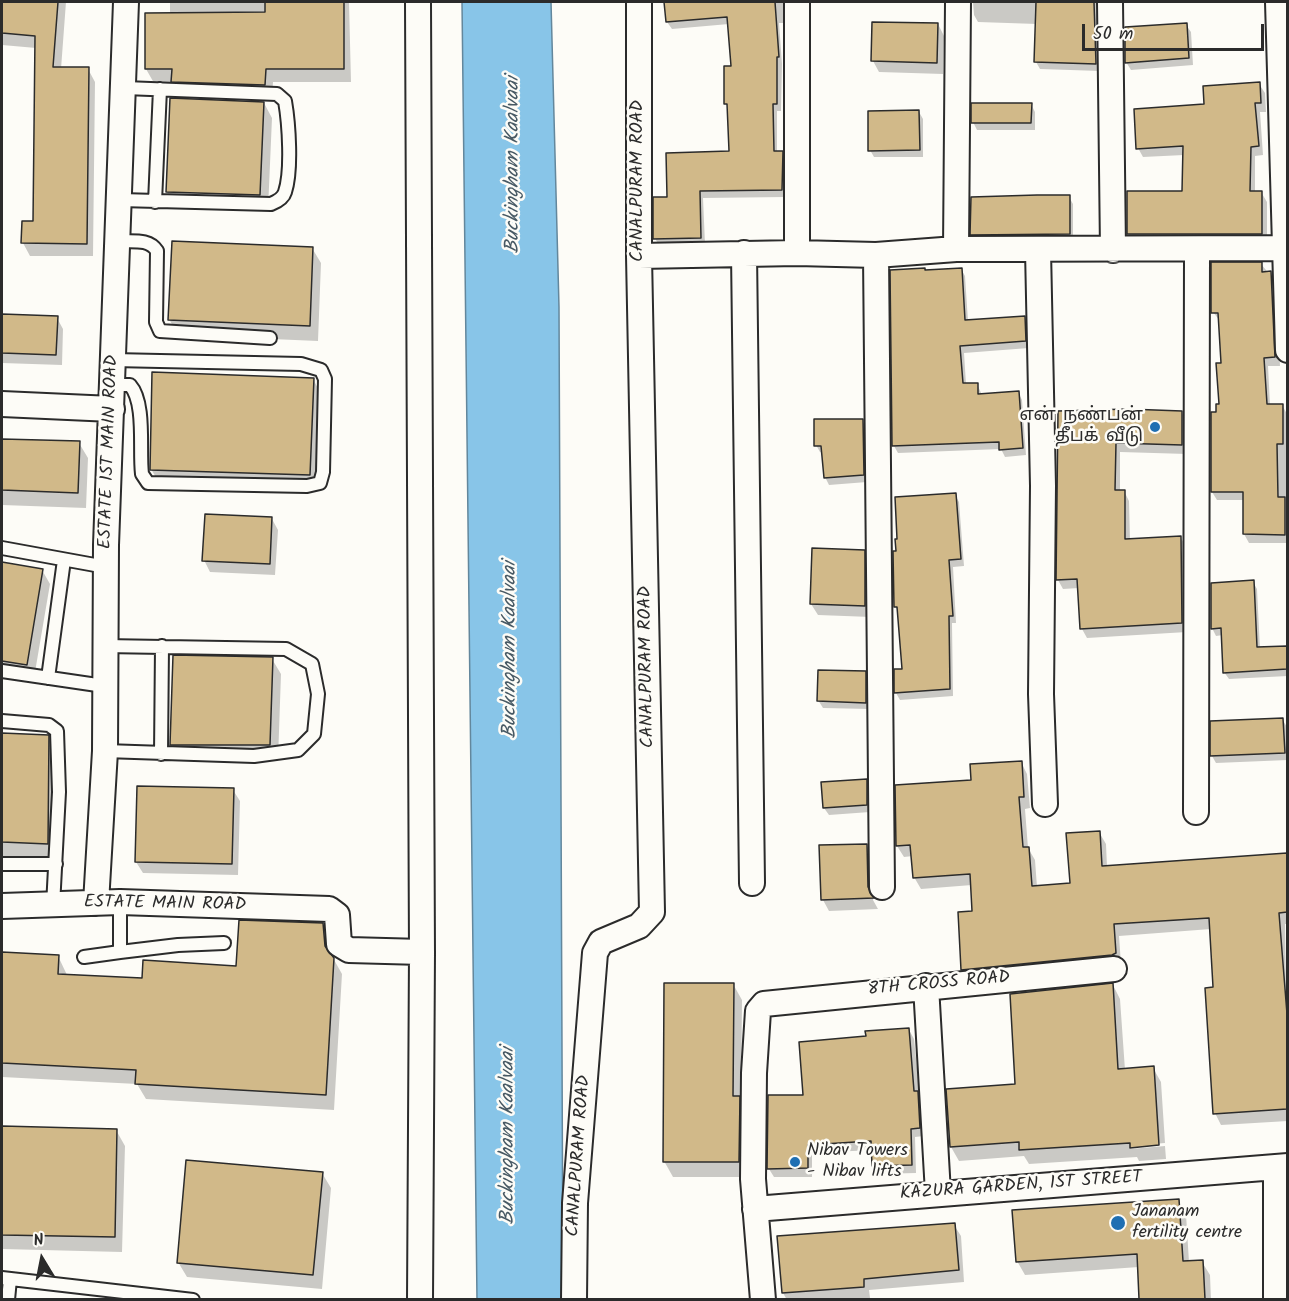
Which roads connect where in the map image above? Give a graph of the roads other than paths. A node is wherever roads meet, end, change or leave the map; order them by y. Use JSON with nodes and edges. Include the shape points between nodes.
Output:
{"nodes":[{"id":1,"x":126,"y":2,"type":"edge"},
{"id":2,"x":418,"y":2,"type":"edge"},
{"id":3,"x":639,"y":2,"type":"edge"},
{"id":4,"x":797,"y":2,"type":"edge"},
{"id":5,"x":958,"y":2,"type":"edge"},
{"id":6,"x":1110,"y":2,"type":"edge"},
{"id":7,"x":1278,"y":2,"type":"edge"},
{"id":8,"x":125,"y":88,"type":"junction"},
{"id":9,"x":160,"y":89,"type":"junction"},
{"id":10,"x":120,"y":200,"type":"junction"},
{"id":11,"x":155,"y":202,"type":"junction"},
{"id":12,"x":118,"y":242,"type":"junction"},
{"id":13,"x":1286,"y":248,"type":"edge"},
{"id":14,"x":956,"y":249,"type":"junction"},
{"id":15,"x":1038,"y":250,"type":"junction"},
{"id":16,"x":1113,"y":250,"type":"junction"},
{"id":17,"x":1197,"y":250,"type":"junction"},
{"id":18,"x":744,"y":253,"type":"junction"},
{"id":19,"x":797,"y":253,"type":"junction"},
{"id":20,"x":639,"y":255,"type":"junction"},
{"id":21,"x":876,"y":255,"type":"junction"},
{"id":22,"x":270,"y":338,"type":"dead end"},
{"id":23,"x":1287,"y":350,"type":"edge"},
{"id":24,"x":113,"y":360,"type":"junction"},
{"id":25,"x":112,"y":385,"type":"junction"},
{"id":26,"x":2,"y":404,"type":"edge"},
{"id":27,"x":112,"y":409,"type":"junction"},
{"id":28,"x":2,"y":548,"type":"edge"},
{"id":29,"x":64,"y":560,"type":"junction"},
{"id":30,"x":106,"y":567,"type":"junction"},
{"id":31,"x":104,"y":646,"type":"junction"},
{"id":32,"x":162,"y":646,"type":"junction"},
{"id":33,"x":2,"y":671,"type":"edge"},
{"id":34,"x":48,"y":678,"type":"junction"},
{"id":35,"x":104,"y":686,"type":"junction"},
{"id":36,"x":2,"y":721,"type":"edge"},
{"id":37,"x":105,"y":751,"type":"junction"},
{"id":38,"x":161,"y":754,"type":"junction"},
{"id":39,"x":1045,"y":804,"type":"dead end"},
{"id":40,"x":1196,"y":813,"type":"dead end"},
{"id":41,"x":2,"y":864,"type":"edge"},
{"id":42,"x":56,"y":864,"type":"junction"},
{"id":43,"x":752,"y":883,"type":"dead end"},
{"id":44,"x":882,"y":886,"type":"dead end"},
{"id":45,"x":108,"y":902,"type":"junction"},
{"id":46,"x":2,"y":906,"type":"edge"},
{"id":47,"x":53,"y":906,"type":"junction"},
{"id":48,"x":224,"y":943,"type":"dead end"},
{"id":49,"x":120,"y":952,"type":"junction"},
{"id":50,"x":422,"y":952,"type":"junction"},
{"id":51,"x":84,"y":957,"type":"dead end"},
{"id":52,"x":1114,"y":969,"type":"dead end"},
{"id":53,"x":926,"y":986,"type":"junction"},
{"id":54,"x":1282,"y":1167,"type":"edge"},
{"id":55,"x":938,"y":1193,"type":"junction"},
{"id":56,"x":755,"y":1209,"type":"junction"},
{"id":57,"x":6,"y":1278,"type":"edge"},
{"id":58,"x":8,"y":1299,"type":"edge"},
{"id":59,"x":193,"y":1299,"type":"edge"},
{"id":60,"x":420,"y":1299,"type":"edge"},
{"id":61,"x":574,"y":1299,"type":"edge"},
{"id":62,"x":763,"y":1299,"type":"edge"},
{"id":63,"x":1276,"y":1299,"type":"edge"}],
"edges":[{"from":1,"to":8,"type":"street","name":"ESTATE 1ST MAIN ROAD"},
{"from":2,"to":50,"type":"street"},
{"from":3,"to":20,"type":"street","name":"CANALPURAM ROAD"},
{"from":4,"to":19,"type":"street"},
{"from":5,"to":14,"type":"street"},
{"from":6,"to":16,"type":"street"},
{"from":7,"to":13,"type":"street"},
{"from":8,"to":9,"type":"lane"},
{"from":8,"to":10,"type":"street","name":"ESTATE 1ST MAIN ROAD"},
{"from":9,"to":11,"type":"lane"},
{"from":9,"to":11,"type":"lane","via":[[278,94],[285,101],[289,148],[285,193],[271,204]]},
{"from":10,"to":11,"type":"lane"},
{"from":10,"to":12,"type":"street","name":"ESTATE 1ST MAIN ROAD"},
{"from":12,"to":22,"type":"lane","via":[[146,242],[158,251],[156,322],[160,332]]},
{"from":12,"to":24,"type":"street","name":"ESTATE 1ST MAIN ROAD"},
{"from":13,"to":17,"type":"street"},
{"from":13,"to":23,"type":"street"},
{"from":14,"to":15,"type":"street"},
{"from":14,"to":21,"type":"street"},
{"from":15,"to":16,"type":"street"},
{"from":15,"to":39,"type":"street"},
{"from":16,"to":17,"type":"street"},
{"from":17,"to":40,"type":"street"},
{"from":18,"to":19,"type":"street"},
{"from":18,"to":20,"type":"street"},
{"from":18,"to":43,"type":"street"},
{"from":19,"to":21,"type":"street"},
{"from":20,"to":61,"type":"street","name":"CANALPURAM ROAD","via":[[652,912],[639,926],[601,942],[595,953],[575,1203]]},
{"from":21,"to":44,"type":"street"},
{"from":24,"to":25,"type":"street","name":"ESTATE 1ST MAIN ROAD"},
{"from":24,"to":25,"type":"lane","via":[[301,364],[321,370],[325,391],[320,483],[148,483],[142,474],[136,392],[130,385]]},
{"from":25,"to":27,"type":"street","name":"ESTATE 1ST MAIN ROAD"},
{"from":26,"to":27,"type":"street"},
{"from":27,"to":30,"type":"street","name":"ESTATE 1ST MAIN ROAD"},
{"from":28,"to":29,"type":"lane"},
{"from":29,"to":30,"type":"lane"},
{"from":29,"to":34,"type":"lane"},
{"from":30,"to":31,"type":"street","name":"ESTATE 1ST MAIN ROAD"},
{"from":31,"to":32,"type":"lane"},
{"from":31,"to":35,"type":"street","name":"ESTATE 1ST MAIN ROAD"},
{"from":32,"to":38,"type":"lane"},
{"from":32,"to":38,"type":"lane","via":[[286,649],[312,664],[318,694],[314,734],[298,750],[255,756]]},
{"from":33,"to":34,"type":"lane"},
{"from":34,"to":35,"type":"lane"},
{"from":35,"to":37,"type":"street","name":"ESTATE 1ST MAIN ROAD"},
{"from":36,"to":42,"type":"lane","via":[[49,725],[57,731]]},
{"from":37,"to":38,"type":"lane"},
{"from":37,"to":45,"type":"street","name":"ESTATE 1ST MAIN ROAD"},
{"from":41,"to":42,"type":"lane"},
{"from":42,"to":47,"type":"lane"},
{"from":45,"to":47,"type":"street","name":"ESTATE MAIN ROAD"},
{"from":45,"to":49,"type":"lane"},
{"from":45,"to":50,"type":"street","name":"ESTATE MAIN ROAD","via":[[329,909],[337,915],[339,944],[349,950]]},
{"from":46,"to":47,"type":"street","name":"ESTATE MAIN ROAD"},
{"from":48,"to":49,"type":"lane"},
{"from":49,"to":51,"type":"lane"},
{"from":50,"to":60,"type":"street"},
{"from":52,"to":53,"type":"street","name":"8TH CROSS ROAD"},
{"from":53,"to":55,"type":"street"},
{"from":53,"to":56,"type":"street","name":"8TH CROSS ROAD","via":[[764,1004],[758,1011],[754,1073]]},
{"from":54,"to":55,"type":"street","name":"KAZURA GARDEN, 1ST STREET"},
{"from":54,"to":63,"type":"street"},
{"from":55,"to":56,"type":"street","name":"KAZURA GARDEN, 1ST STREET"},
{"from":56,"to":62,"type":"street"},
{"from":57,"to":58,"type":"lane"},
{"from":57,"to":59,"type":"lane"}]}
